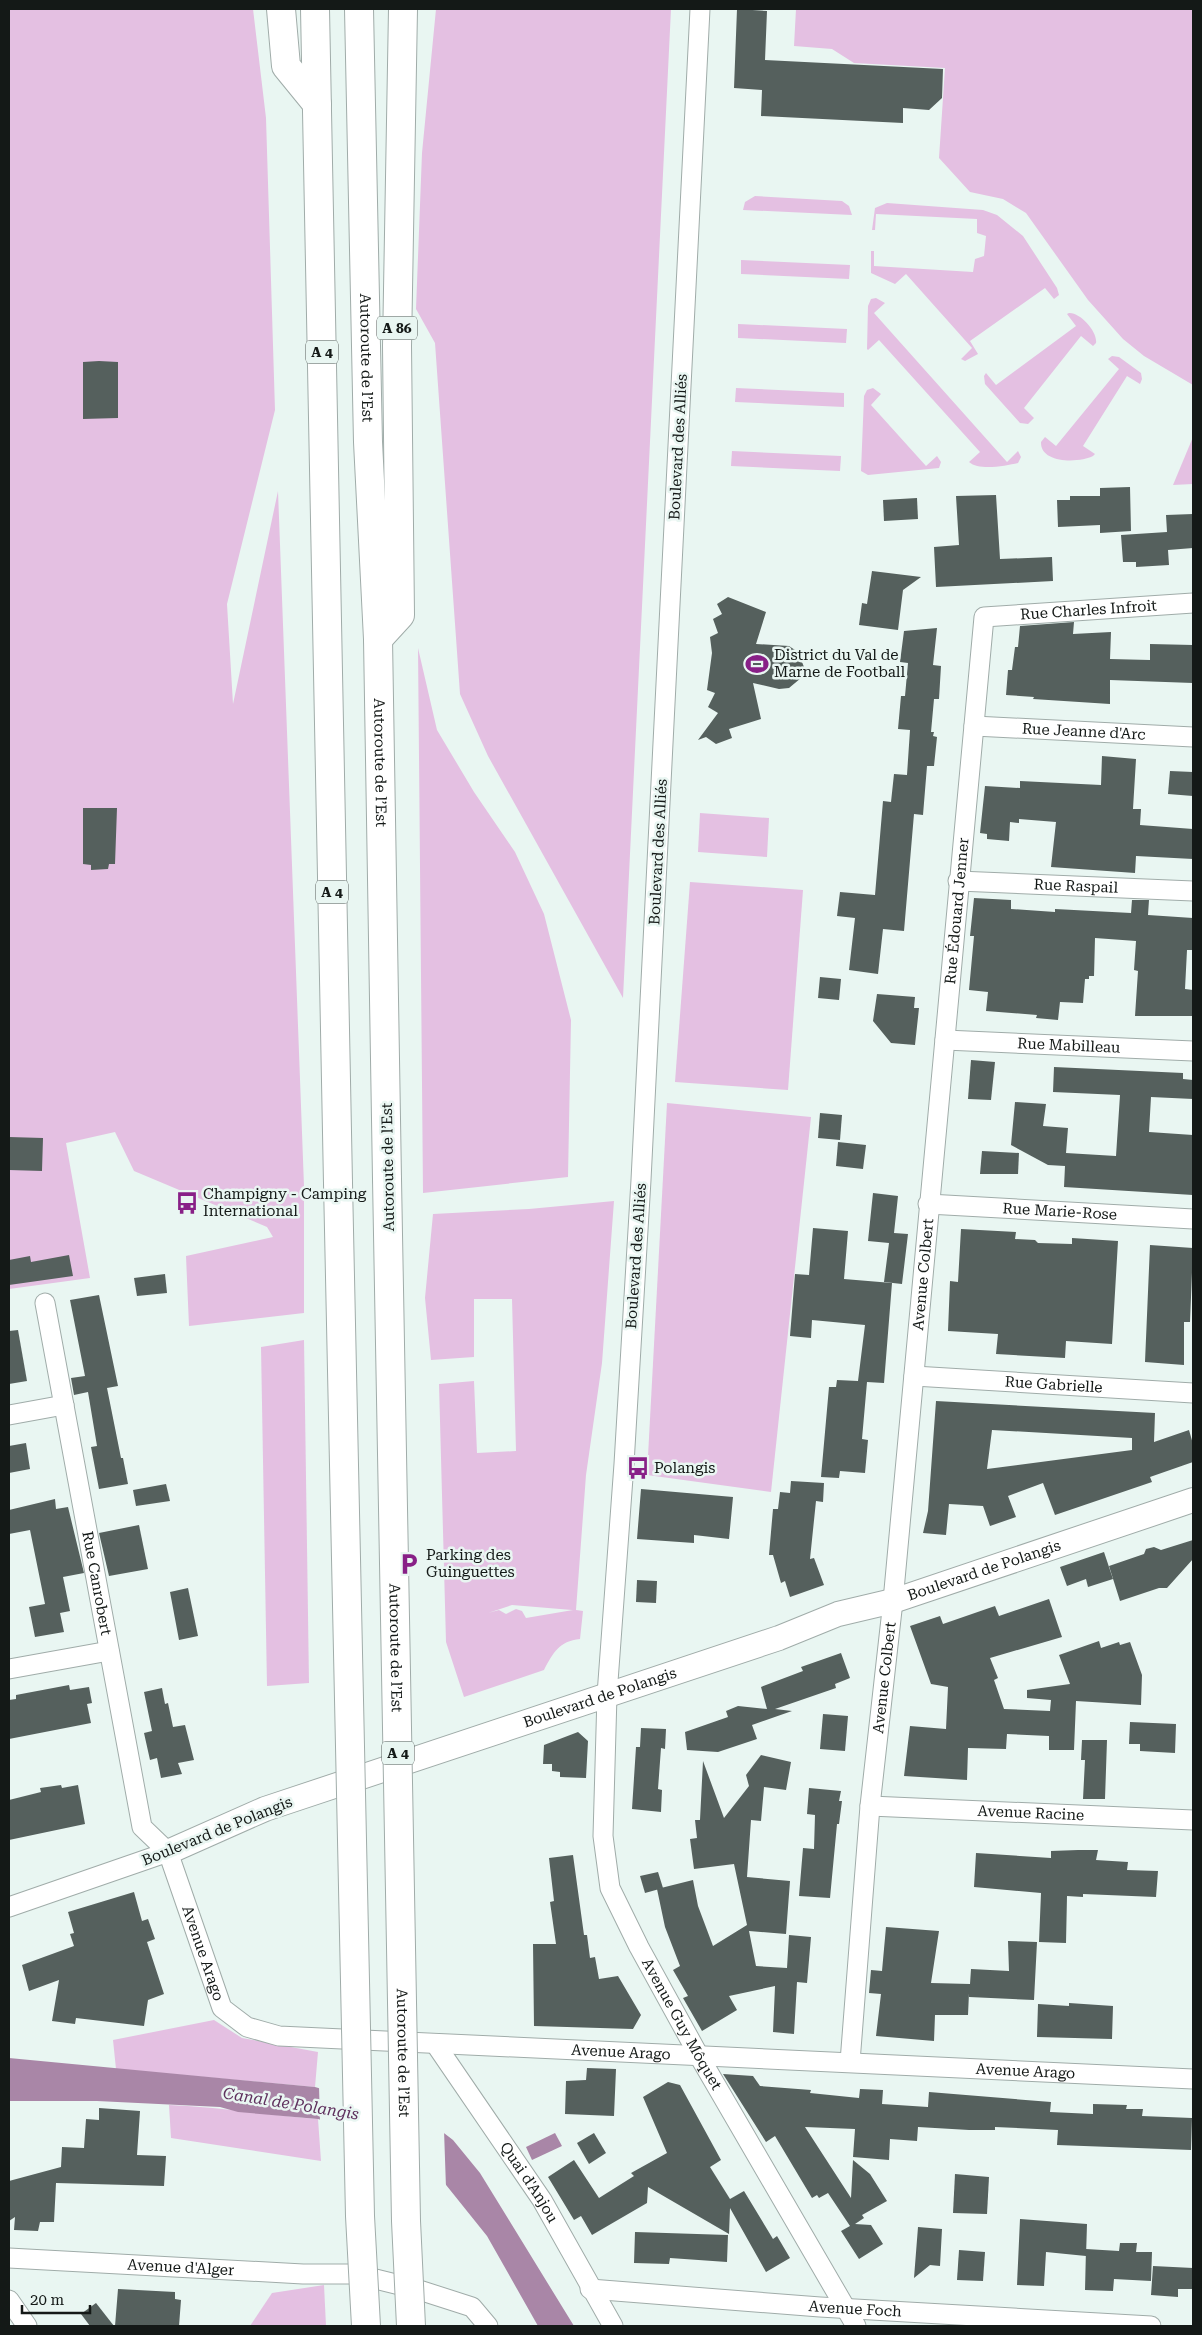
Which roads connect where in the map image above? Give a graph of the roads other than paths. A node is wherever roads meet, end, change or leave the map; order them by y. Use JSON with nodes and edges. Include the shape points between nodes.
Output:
{"nodes":[{"id":1,"x":281,"y":9,"type":"edge"},
{"id":2,"x":315,"y":9,"type":"edge"},
{"id":3,"x":359,"y":9,"type":"edge"},
{"id":4,"x":403,"y":9,"type":"edge"},
{"id":5,"x":700,"y":9,"type":"edge"},
{"id":6,"x":317,"y":104,"type":"junction"},
{"id":7,"x":1193,"y":603,"type":"edge"},
{"id":8,"x":984,"y":617,"type":"joint"},
{"id":9,"x":378,"y":639,"type":"junction"},
{"id":10,"x":974,"y":726,"type":"junction"},
{"id":11,"x":1193,"y":737,"type":"edge"},
{"id":12,"x":958,"y":881,"type":"junction"},
{"id":13,"x":1193,"y":890,"type":"edge"},
{"id":14,"x":945,"y":1040,"type":"junction"},
{"id":15,"x":1193,"y":1051,"type":"edge"},
{"id":16,"x":928,"y":1204,"type":"junction"},
{"id":17,"x":1193,"y":1220,"type":"edge"},
{"id":18,"x":45,"y":1303,"type":"dead end"},
{"id":19,"x":914,"y":1376,"type":"junction"},
{"id":20,"x":1193,"y":1393,"type":"edge"},
{"id":21,"x":64,"y":1405,"type":"junction"},
{"id":22,"x":9,"y":1414,"type":"edge"},
{"id":23,"x":1193,"y":1500,"type":"edge"},
{"id":24,"x":893,"y":1601,"type":"junction"},
{"id":25,"x":109,"y":1650,"type":"junction"},
{"id":26,"x":9,"y":1669,"type":"edge"},
{"id":27,"x":607,"y":1695,"type":"junction"},
{"id":28,"x":870,"y":1806,"type":"junction"},
{"id":29,"x":1193,"y":1820,"type":"edge"},
{"id":30,"x":168,"y":1852,"type":"junction"},
{"id":31,"x":9,"y":1907,"type":"edge"},
{"id":32,"x":436,"y":2045,"type":"junction"},
{"id":33,"x":698,"y":2056,"type":"junction"},
{"id":34,"x":850,"y":2062,"type":"junction"},
{"id":35,"x":1193,"y":2079,"type":"edge"},
{"id":36,"x":9,"y":2258,"type":"edge"},
{"id":37,"x":590,"y":2289,"type":"junction"},
{"id":38,"x":9,"y":2300,"type":"edge"},
{"id":39,"x":845,"y":2308,"type":"junction"},
{"id":40,"x":27,"y":2326,"type":"edge"},
{"id":41,"x":366,"y":2326,"type":"edge"},
{"id":42,"x":411,"y":2326,"type":"edge"},
{"id":43,"x":488,"y":2326,"type":"edge"},
{"id":44,"x":613,"y":2326,"type":"edge"},
{"id":45,"x":856,"y":2326,"type":"edge"},
{"id":46,"x":1151,"y":2326,"type":"edge"}],
"edges":[{"from":1,"to":6,"type":"highway","via":[[286,66]]},
{"from":2,"to":6,"type":"highway","number":"A 4"},
{"from":3,"to":9,"type":"highway","name":"Autoroute de l’Est","number":"A 4","via":[[368,442]]},
{"from":4,"to":9,"type":"highway","number":"A 86","via":[[397,346],[400,615]]},
{"from":5,"to":27,"type":"street","name":"Boulevard des Alliés","via":[[641,1180]]},
{"from":6,"to":41,"type":"highway","number":"A 4","bridge":true,"via":[[359,2166]]},
{"from":7,"to":8,"type":"street","name":"Rue Charles Infroit"},
{"from":8,"to":10,"type":"street","name":"Rue Édouard Jenner"},
{"from":9,"to":42,"type":"highway","name":"Autoroute de l’Est","number":"A 4","bridge":true,"via":[[406,2211]]},
{"from":10,"to":11,"type":"street","name":"Rue Jeanne d'Arc"},
{"from":10,"to":12,"type":"street","name":"Rue Édouard Jenner"},
{"from":12,"to":13,"type":"street","name":"Rue Raspail"},
{"from":12,"to":14,"type":"street","name":"Rue Édouard Jenner"},
{"from":14,"to":15,"type":"street","name":"Rue Mabilleau"},
{"from":14,"to":16,"type":"street","name":"Rue Édouard Jenner"},
{"from":16,"to":17,"type":"street","name":"Rue Marie-Rose"},
{"from":16,"to":19,"type":"street","name":"Avenue Colbert"},
{"from":18,"to":21,"type":"street","name":"Rue Canrobert"},
{"from":19,"to":20,"type":"street","name":"Rue Gabrielle"},
{"from":19,"to":24,"type":"street","name":"Avenue Colbert"},
{"from":21,"to":22,"type":"street"},
{"from":21,"to":25,"type":"street","name":"Rue Canrobert"},
{"from":23,"to":24,"type":"street","name":"Boulevard de Polangis"},
{"from":24,"to":27,"type":"street","name":"Boulevard de Polangis","via":[[838,1614],[779,1638]]},
{"from":24,"to":28,"type":"street","name":"Avenue Colbert"},
{"from":25,"to":26,"type":"street"},
{"from":25,"to":30,"type":"street","name":"Rue Canrobert","via":[[142,1827]]},
{"from":27,"to":30,"type":"street","name":"Boulevard de Polangis","via":[[265,1810]]},
{"from":27,"to":33,"type":"street","name":"Avenue Guy Môquet","via":[[603,1836],[610,1888]]},
{"from":28,"to":29,"type":"street","name":"Avenue Racine"},
{"from":28,"to":34,"type":"street","name":"Avenue Colbert"},
{"from":30,"to":31,"type":"street","name":"Boulevard de Polangis"},
{"from":30,"to":32,"type":"street","name":"Avenue Arago","via":[[222,2008],[247,2027],[279,2036]]},
{"from":32,"to":33,"type":"street","name":"Avenue Arago"},
{"from":32,"to":37,"type":"street","name":"Quai d'Anjou","via":[[542,2200]]},
{"from":33,"to":34,"type":"street","name":"Avenue Arago"},
{"from":33,"to":39,"type":"street","name":"Avenue Guy Môquet"},
{"from":34,"to":35,"type":"street","name":"Avenue Arago"},
{"from":36,"to":43,"type":"street","name":"Avenue d'Alger","via":[[355,2274],[472,2307]]},
{"from":37,"to":39,"type":"street","name":"Avenue Foch"},
{"from":37,"to":44,"type":"street","name":"Quai d'Anjou"},
{"from":38,"to":40,"type":"street"},
{"from":39,"to":45,"type":"street","name":"Avenue Guy Môquet"},
{"from":39,"to":46,"type":"street","name":"Avenue Foch"}]}
